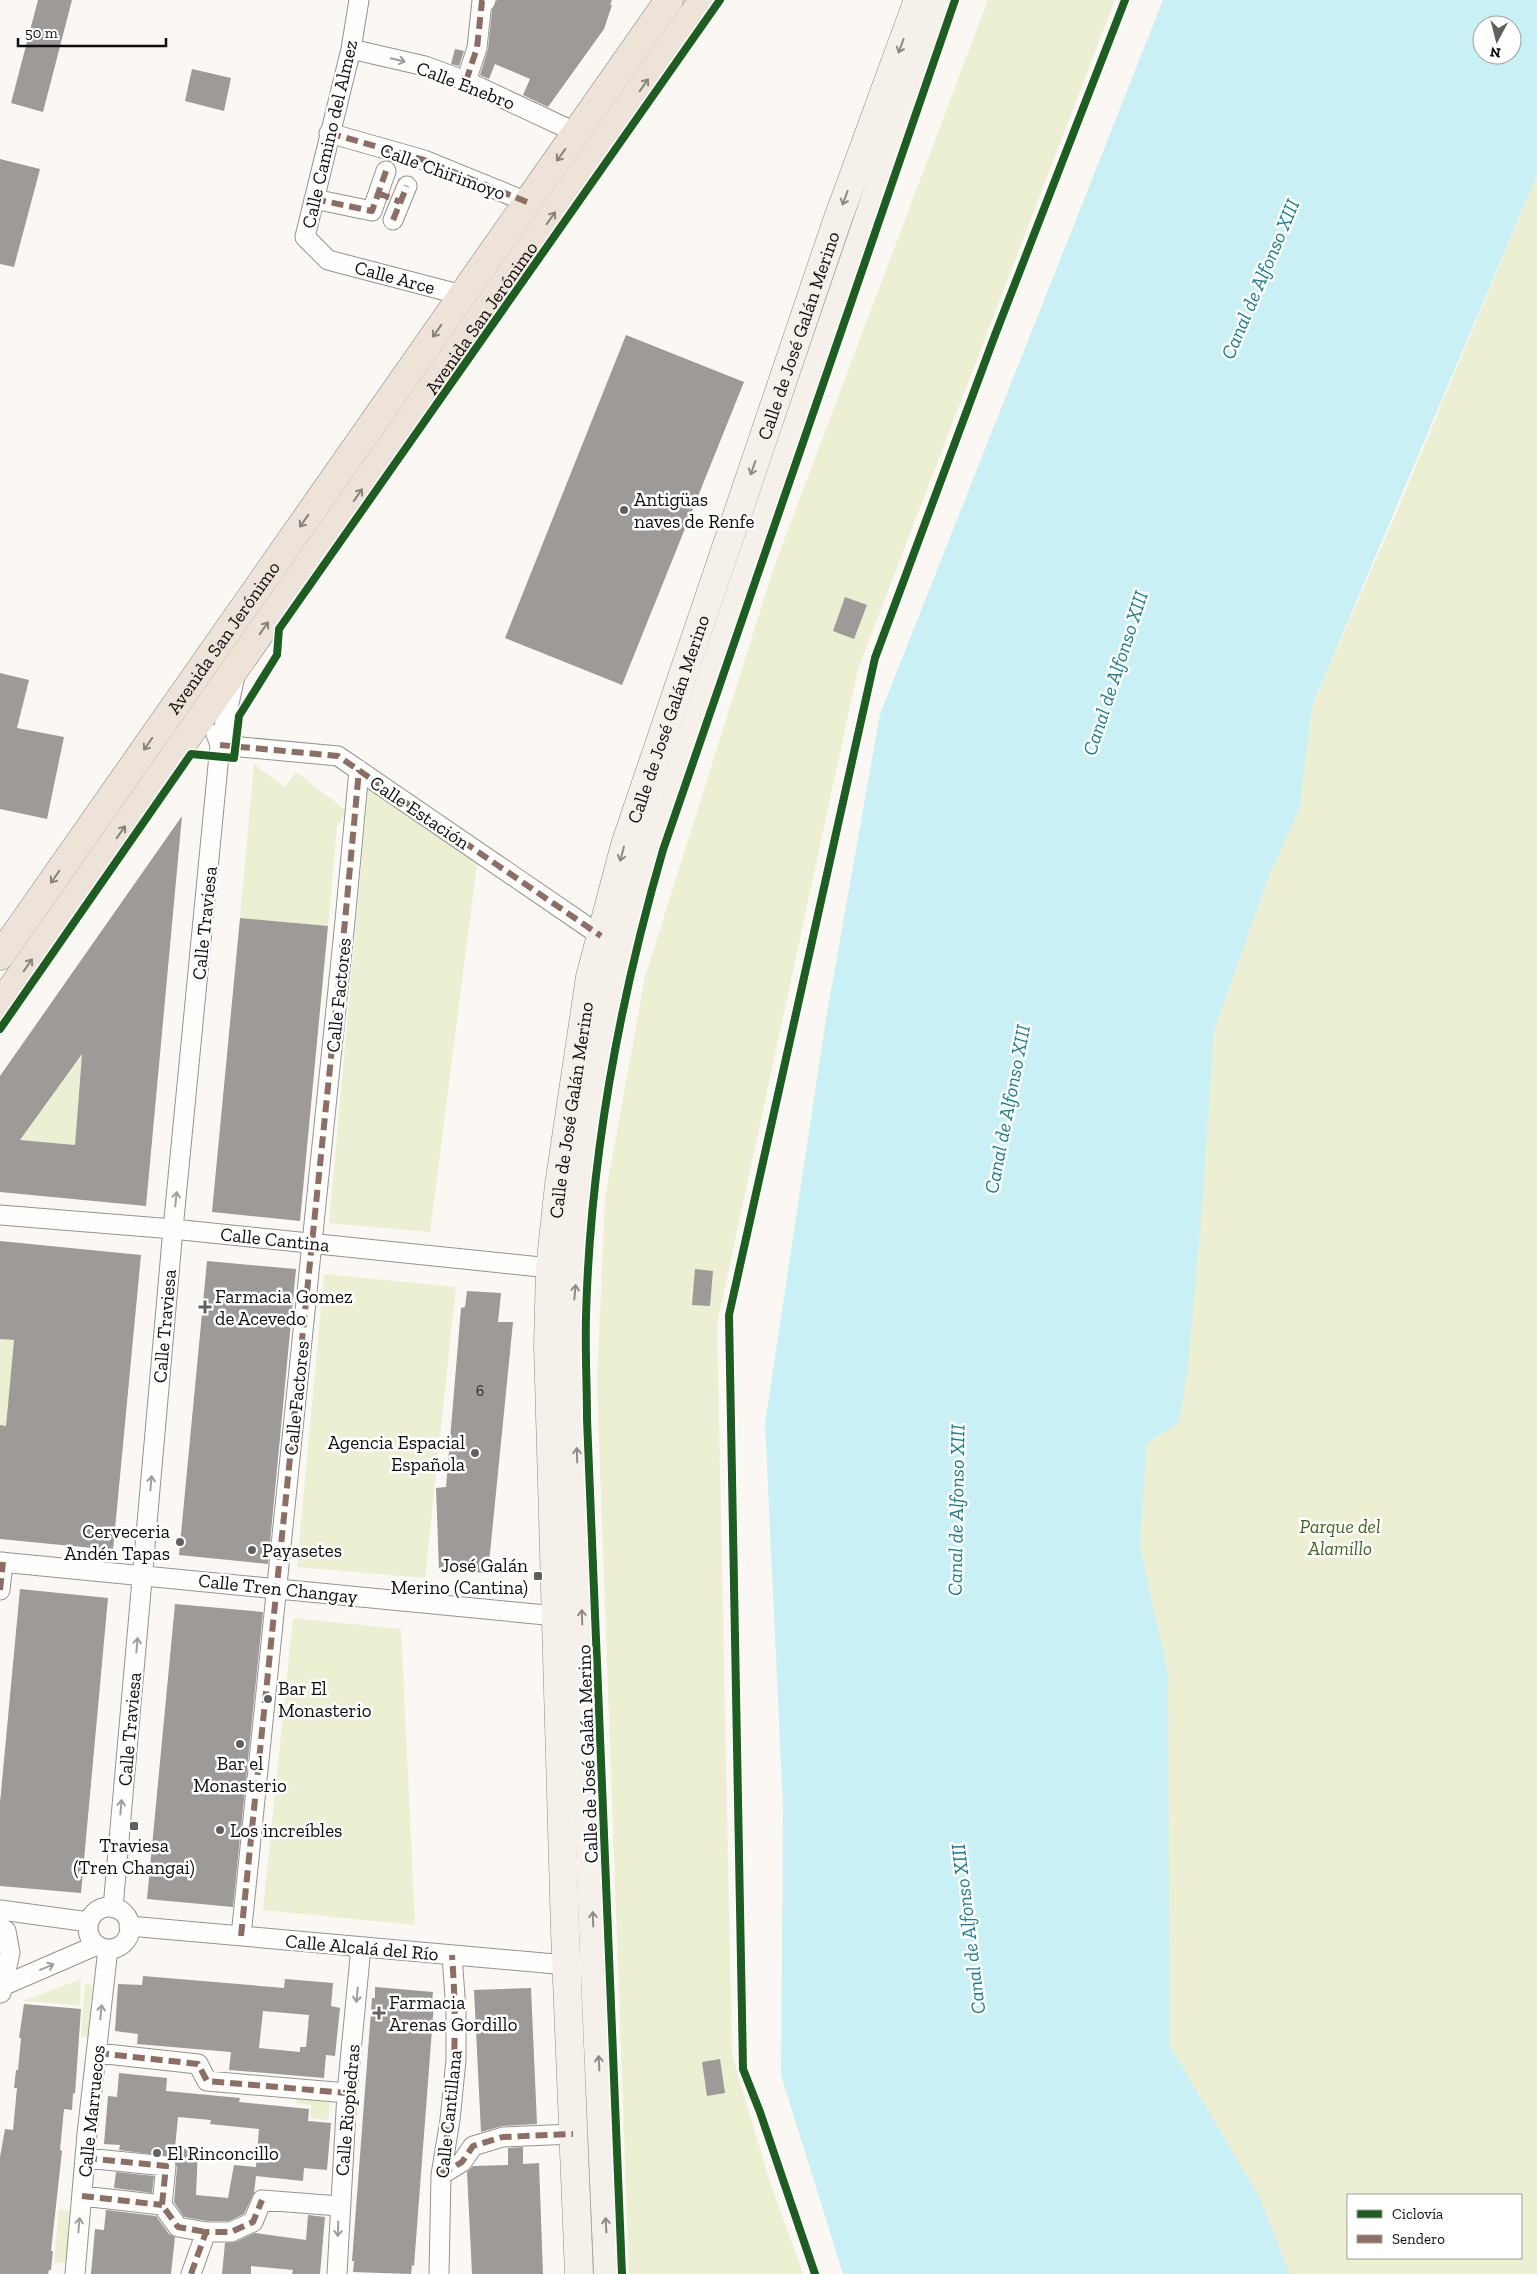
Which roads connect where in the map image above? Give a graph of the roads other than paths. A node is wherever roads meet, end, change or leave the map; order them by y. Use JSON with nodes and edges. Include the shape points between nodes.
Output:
{"nodes":[{"id":1,"x":359,"y":0,"type":"edge"},
{"id":2,"x":486,"y":0,"type":"edge"},
{"id":3,"x":669,"y":0,"type":"edge"},
{"id":4,"x":703,"y":0,"type":"edge"},
{"id":5,"x":918,"y":0,"type":"edge"},
{"id":6,"x":943,"y":0,"type":"edge"},
{"id":7,"x":351,"y":49,"type":"junction"},
{"id":8,"x":466,"y":81,"type":"junction"},
{"id":9,"x":329,"y":133,"type":"junction"},
{"id":10,"x":577,"y":134,"type":"junction"},
{"id":11,"x":386,"y":171,"type":"dead end"},
{"id":12,"x":378,"y":193,"type":"junction"},
{"id":13,"x":314,"y":199,"type":"junction"},
{"id":14,"x":527,"y":202,"type":"junction"},
{"id":15,"x":393,"y":220,"type":"dead end"},
{"id":16,"x":328,"y":260,"type":"joint"},
{"id":17,"x":462,"y":295,"type":"junction"},
{"id":18,"x":237,"y":668,"type":"junction"},
{"id":19,"x":170,"y":713,"type":"junction"},
{"id":20,"x":200,"y":719,"type":"junction"},
{"id":21,"x":220,"y":745,"type":"junction"},
{"id":22,"x":359,"y":770,"type":"junction"},
{"id":23,"x":601,"y":936,"type":"junction"},
{"id":24,"x":0,"y":956,"type":"edge"},
{"id":25,"x":0,"y":1005,"type":"edge"},
{"id":26,"x":0,"y":1215,"type":"edge"},
{"id":27,"x":173,"y":1229,"type":"junction"},
{"id":28,"x":312,"y":1243,"type":"junction"},
{"id":29,"x":550,"y":1268,"type":"junction"},
{"id":30,"x":1,"y":1562,"type":"edge"},
{"id":31,"x":143,"y":1574,"type":"junction"},
{"id":32,"x":276,"y":1588,"type":"junction"},
{"id":33,"x":0,"y":1590,"type":"edge"},
{"id":34,"x":556,"y":1616,"type":"junction"},
{"id":35,"x":113,"y":1908,"type":"junction"},
{"id":36,"x":0,"y":1910,"type":"edge"},
{"id":37,"x":25,"y":1914,"type":"junction"},
{"id":38,"x":89,"y":1922,"type":"junction"},
{"id":39,"x":129,"y":1926,"type":"junction"},
{"id":40,"x":3,"y":1929,"type":"edge"},
{"id":41,"x":241,"y":1936,"type":"junction"},
{"id":42,"x":102,"y":1947,"type":"junction"},
{"id":43,"x":361,"y":1947,"type":"junction"},
{"id":44,"x":452,"y":1955,"type":"junction"},
{"id":45,"x":567,"y":1965,"type":"junction"},
{"id":46,"x":595,"y":1968,"type":"junction"},
{"id":47,"x":1,"y":1990,"type":"edge"},
{"id":48,"x":97,"y":2053,"type":"junction"},
{"id":49,"x":347,"y":2093,"type":"junction"},
{"id":50,"x":573,"y":2134,"type":"junction"},
{"id":51,"x":85,"y":2158,"type":"junction"},
{"id":52,"x":441,"y":2175,"type":"junction"},
{"id":53,"x":82,"y":2196,"type":"junction"},
{"id":54,"x":162,"y":2205,"type":"junction"},
{"id":55,"x":339,"y":2206,"type":"junction"},
{"id":56,"x":206,"y":2232,"type":"junction"},
{"id":57,"x":75,"y":2274,"type":"edge"},
{"id":58,"x":191,"y":2274,"type":"edge"},
{"id":59,"x":336,"y":2274,"type":"edge"},
{"id":60,"x":439,"y":2274,"type":"edge"},
{"id":61,"x":579,"y":2274,"type":"edge"},
{"id":62,"x":608,"y":2274,"type":"edge"}],
"edges":[{"from":1,"to":7,"type":"street","name":"Calle Camino del Almez"},
{"from":2,"to":8,"type":"street","via":[[482,1],[476,48]]},
{"from":3,"to":10,"type":"main road","name":"Avenida San Jerónimo"},
{"from":18,"to":4,"type":"main road","name":"Avenida San Jerónimo","one_way":true},
{"from":5,"to":23,"type":"main road","name":"Calle de José Galán Merino","one_way":true,"via":[[837,221],[630,830]]},
{"from":46,"to":6,"type":"main road","name":"Calle de José Galán Merino","one_way":true,"via":[[577,1482],[574,1304],[584,1185],[612,981],[656,842]]},
{"from":7,"to":8,"type":"street","name":"Calle Enebro","one_way":true,"via":[[425,66]]},
{"from":7,"to":9,"type":"street","name":"Calle Camino del Almez"},
{"from":8,"to":10,"type":"street","name":"Calle Enebro"},
{"from":9,"to":13,"type":"street","name":"Calle Camino del Almez"},
{"from":9,"to":14,"type":"street","name":"Calle Chirimoyo","via":[[424,160]]},
{"from":10,"to":14,"type":"main road","name":"Avenida San Jerónimo","one_way":true},
{"from":11,"to":12,"type":"street"},
{"from":12,"to":13,"type":"street","via":[[372,211]]},
{"from":12,"to":15,"type":"street","via":[[403,194]]},
{"from":13,"to":16,"type":"street","name":"Calle Camino del Almez","via":[[305,237]]},
{"from":14,"to":17,"type":"main road","name":"Avenida San Jerónimo"},
{"from":16,"to":17,"type":"street","name":"Calle Arce"},
{"from":17,"to":19,"type":"main road","name":"Avenida San Jerónimo","one_way":true},
{"from":18,"to":20,"type":"main road","name":"Avenida San Jerónimo"},
{"from":18,"to":21,"type":"street","name":"Calle Traviesa"},
{"from":19,"to":20,"type":"street"},
{"from":19,"to":24,"type":"main road","name":"Avenida San Jerónimo","one_way":true},
{"from":20,"to":21,"type":"street","via":[[214,729]]},
{"from":25,"to":20,"type":"main road","name":"Avenida San Jerónimo","one_way":true},
{"from":21,"to":22,"type":"street","name":"Calle Estación","via":[[338,756]]},
{"from":27,"to":21,"type":"street","name":"Calle Traviesa","one_way":true},
{"from":22,"to":23,"type":"street","name":"Calle Estación"},
{"from":22,"to":28,"type":"street","name":"Calle Factores"},
{"from":23,"to":29,"type":"main road","name":"Calle de José Galán Merino","via":[[587,996]]},
{"from":26,"to":27,"type":"street","name":"Calle Cantina"},
{"from":27,"to":28,"type":"street","name":"Calle Cantina"},
{"from":31,"to":27,"type":"street","name":"Calle Traviesa","one_way":true},
{"from":28,"to":29,"type":"street","name":"Calle Cantina"},
{"from":28,"to":32,"type":"street","name":"Calle Factores"},
{"from":29,"to":34,"type":"main road","name":"Calle de José Galán Merino","via":[[548,1346]]},
{"from":30,"to":31,"type":"street","name":"Calle Tren Changay"},
{"from":30,"to":33,"type":"street"},
{"from":31,"to":32,"type":"street","name":"Calle Tren Changay"},
{"from":35,"to":31,"type":"street","name":"Calle Traviesa","one_way":true},
{"from":32,"to":34,"type":"street","name":"Calle Tren Changay"},
{"from":32,"to":41,"type":"street","name":"Calle Factores"},
{"from":34,"to":45,"type":"main road","name":"Calle de José Galán Merino"},
{"from":35,"to":38,"type":"street","via":[[101,1909]]},
{"from":35,"to":39,"type":"street","via":[[127,1918]]},
{"from":36,"to":37,"type":"street"},
{"from":37,"to":38,"type":"street"},
{"from":37,"to":40,"type":"street"},
{"from":38,"to":42,"type":"street","via":[[91,1939]]},
{"from":39,"to":41,"type":"street","name":"Calle Alcalá del Río"},
{"from":39,"to":42,"type":"street","via":[[129,1933],[121,1945]]},
{"from":40,"to":47,"type":"street","via":[[10,1954]]},
{"from":41,"to":43,"type":"street","name":"Calle Alcalá del Río"},
{"from":47,"to":42,"type":"street","one_way":true},
{"from":48,"to":42,"type":"street","name":"Calle Marruecos","one_way":true},
{"from":43,"to":44,"type":"street","name":"Calle Alcalá del Río"},
{"from":43,"to":49,"type":"street","name":"Calle Riopiedras","one_way":true},
{"from":44,"to":45,"type":"street","name":"Calle Alcalá del Río"},
{"from":44,"to":52,"type":"street","name":"Calle Cantillana","via":[[456,2060]]},
{"from":45,"to":46,"type":"street","name":"Calle Alcalá del Río"},
{"from":45,"to":50,"type":"main road","name":"Calle de José Galán Merino"},
{"from":62,"to":46,"type":"main road","name":"Calle de José Galán Merino","one_way":true},
{"from":48,"to":49,"type":"street","via":[[198,2064],[207,2081]]},
{"from":48,"to":51,"type":"street","name":"Calle Marruecos"},
{"from":49,"to":55,"type":"street","name":"Calle Riopiedras"},
{"from":50,"to":52,"type":"street","via":[[503,2137],[473,2146],[462,2162]]},
{"from":50,"to":61,"type":"main road","name":"Calle de José Galán Merino"},
{"from":51,"to":53,"type":"street","name":"Calle Marruecos"},
{"from":51,"to":54,"type":"street","via":[[166,2166]]},
{"from":52,"to":60,"type":"street","name":"Calle Cantillana"},
{"from":53,"to":54,"type":"street"},
{"from":57,"to":53,"type":"street","name":"Calle Marruecos","one_way":true},
{"from":54,"to":56,"type":"street","via":[[178,2227]]},
{"from":55,"to":56,"type":"street","via":[[262,2200],[253,2222],[230,2232]]},
{"from":55,"to":59,"type":"street","name":"Calle Riopiedras","one_way":true},
{"from":56,"to":58,"type":"street"}]}
